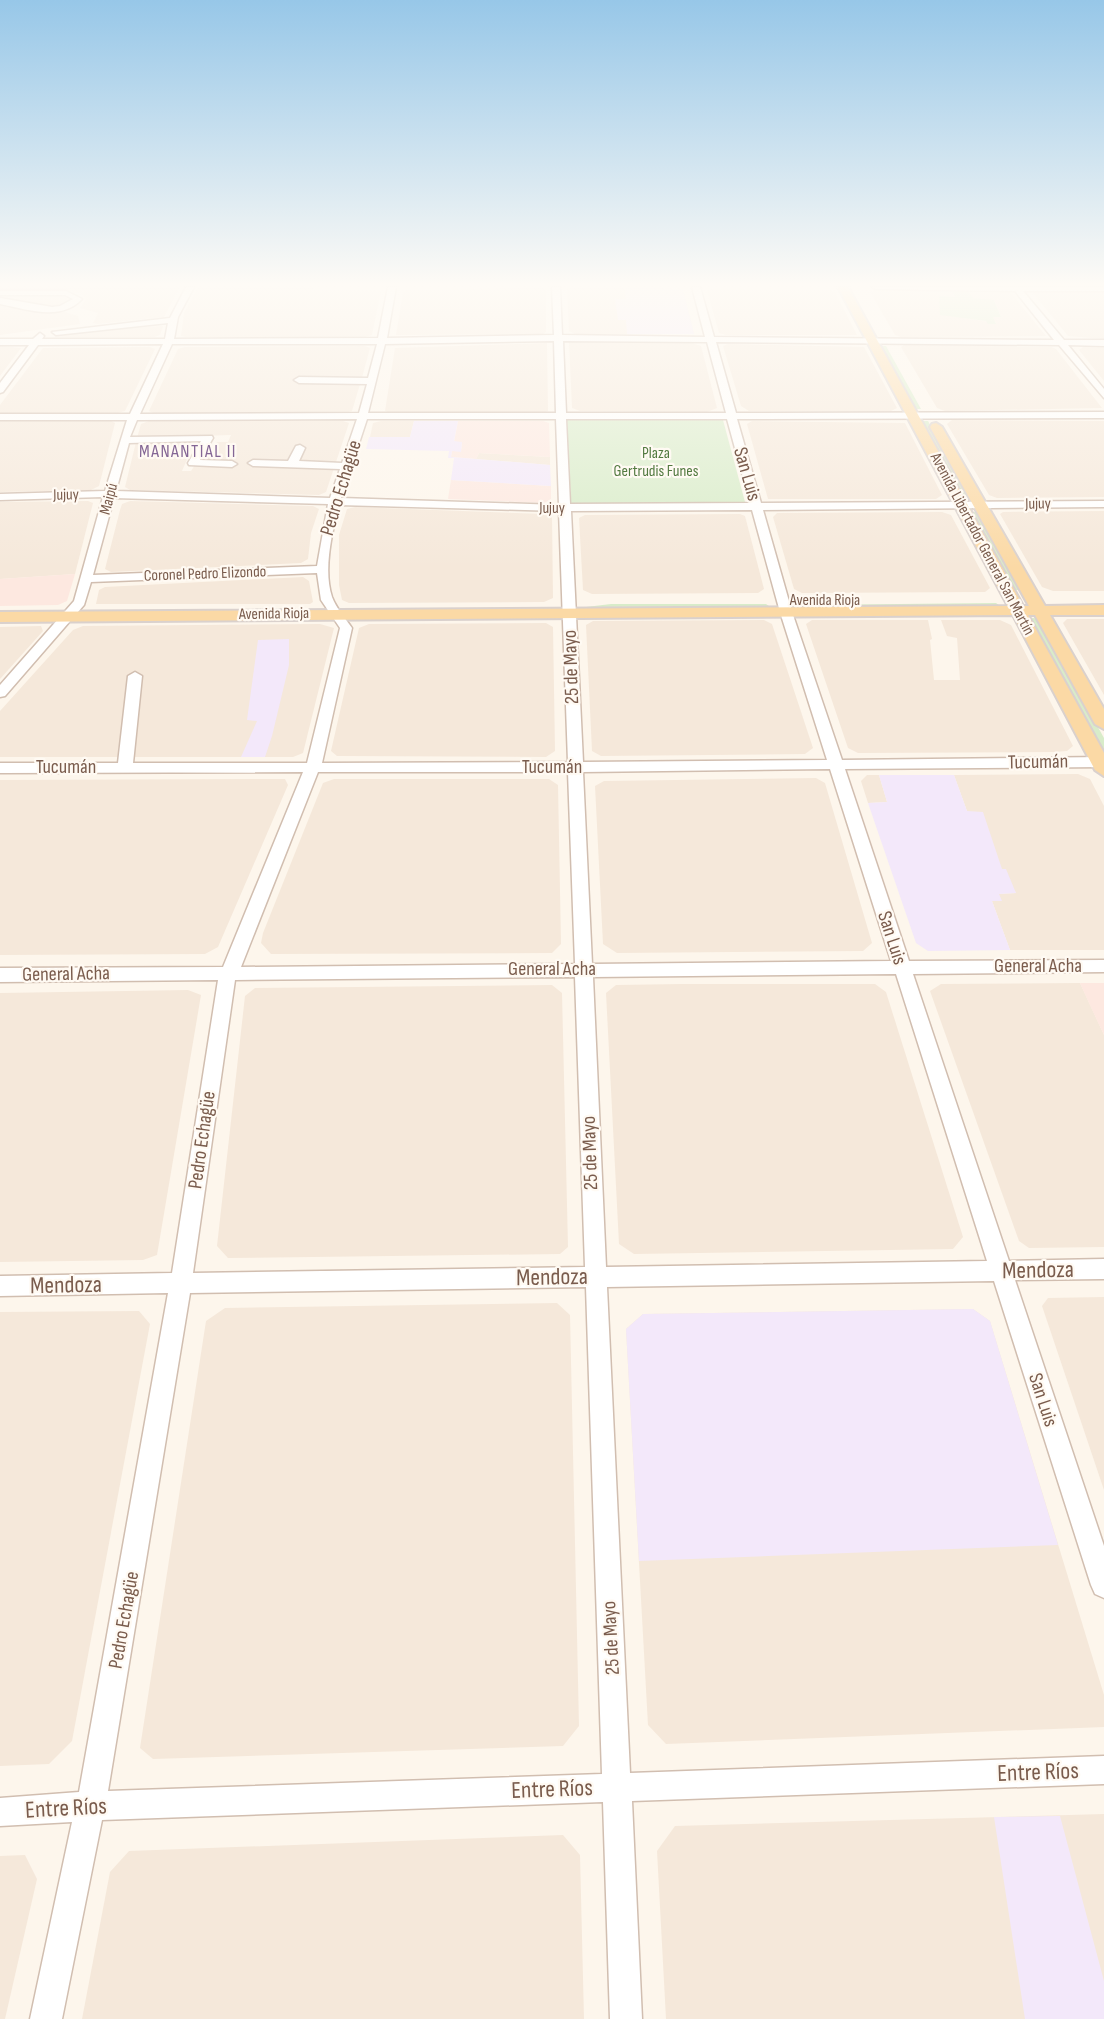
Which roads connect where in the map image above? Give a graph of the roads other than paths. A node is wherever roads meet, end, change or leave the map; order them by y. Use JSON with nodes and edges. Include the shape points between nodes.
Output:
{"nodes":[{"id":1,"x":151,"y":381,"type":"edge"},
{"id":2,"x":372,"y":381,"type":"edge"},
{"id":3,"x":560,"y":381,"type":"edge"},
{"id":4,"x":722,"y":381,"type":"edge"},
{"id":5,"x":894,"y":381,"type":"edge"},
{"id":6,"x":1093,"y":381,"type":"edge"},
{"id":7,"x":1104,"y":395,"type":"edge"},
{"id":8,"x":927,"y":411,"type":"junction"},
{"id":9,"x":1104,"y":415,"type":"edge"},
{"id":10,"x":561,"y":416,"type":"junction"},
{"id":11,"x":731,"y":416,"type":"junction"},
{"id":12,"x":913,"y":416,"type":"junction"},
{"id":13,"x":0,"y":417,"type":"edge"},
{"id":14,"x":134,"y":417,"type":"junction"},
{"id":15,"x":363,"y":417,"type":"junction"},
{"id":16,"x":208,"y":438,"type":"junction"},
{"id":17,"x":223,"y":438,"type":"dead end"},
{"id":18,"x":125,"y":440,"type":"junction"},
{"id":19,"x":300,"y":448,"type":"dead end"},
{"id":20,"x":253,"y":463,"type":"dead end"},
{"id":21,"x":232,"y":464,"type":"dead end"},
{"id":22,"x":292,"y":464,"type":"junction"},
{"id":23,"x":347,"y":466,"type":"junction"},
{"id":24,"x":110,"y":495,"type":"junction"},
{"id":25,"x":0,"y":497,"type":"edge"},
{"id":26,"x":336,"y":501,"type":"junction"},
{"id":27,"x":1104,"y":504,"type":"edge"},
{"id":28,"x":961,"y":505,"type":"junction"},
{"id":29,"x":980,"y":505,"type":"junction"},
{"id":30,"x":756,"y":507,"type":"junction"},
{"id":31,"x":565,"y":508,"type":"junction"},
{"id":32,"x":324,"y":569,"type":"junction"},
{"id":33,"x":87,"y":579,"type":"junction"},
{"id":34,"x":1104,"y":599,"type":"edge"},
{"id":35,"x":1015,"y":605,"type":"junction"},
{"id":36,"x":1036,"y":605,"type":"junction"},
{"id":37,"x":784,"y":606,"type":"junction"},
{"id":38,"x":569,"y":607,"type":"junction"},
{"id":39,"x":1104,"y":610,"type":"edge"},
{"id":40,"x":336,"y":613,"type":"junction"},
{"id":41,"x":68,"y":616,"type":"junction"},
{"id":42,"x":0,"y":617,"type":"edge"},
{"id":43,"x":135,"y":676,"type":"dead end"},
{"id":44,"x":0,"y":693,"type":"edge"},
{"id":45,"x":1104,"y":724,"type":"edge"},
{"id":46,"x":1102,"y":764,"type":"edge"},
{"id":47,"x":836,"y":765,"type":"junction"},
{"id":48,"x":125,"y":767,"type":"junction"},
{"id":49,"x":312,"y":767,"type":"junction"},
{"id":50,"x":0,"y":768,"type":"edge"},
{"id":51,"x":575,"y":768,"type":"junction"},
{"id":52,"x":1104,"y":966,"type":"edge"},
{"id":53,"x":902,"y":967,"type":"junction"},
{"id":54,"x":583,"y":969,"type":"junction"},
{"id":55,"x":230,"y":971,"type":"junction"},
{"id":56,"x":0,"y":975,"type":"edge"},
{"id":57,"x":1104,"y":1269,"type":"edge"},
{"id":58,"x":1001,"y":1270,"type":"junction"},
{"id":59,"x":595,"y":1276,"type":"junction"},
{"id":60,"x":181,"y":1283,"type":"junction"},
{"id":61,"x":0,"y":1286,"type":"edge"},
{"id":62,"x":1104,"y":1585,"type":"edge"},
{"id":63,"x":1104,"y":1770,"type":"edge"},
{"id":64,"x":617,"y":1787,"type":"junction"},
{"id":65,"x":89,"y":1806,"type":"junction"},
{"id":66,"x":0,"y":1812,"type":"edge"},
{"id":67,"x":46,"y":2019,"type":"edge"},
{"id":68,"x":626,"y":2019,"type":"edge"}],
"edges":[{"from":1,"to":14,"type":"street","name":"Maipú"},
{"from":2,"to":15,"type":"street","name":"Pedro Echagüe"},
{"from":3,"to":10,"type":"street","name":"25 de Mayo"},
{"from":4,"to":11,"type":"street","name":"San Luis"},
{"from":5,"to":12,"type":"main road","name":"Avenida Libertador General San Martín"},
{"from":6,"to":7,"type":"street"},
{"from":8,"to":9,"type":"street"},
{"from":8,"to":12,"type":"street"},
{"from":8,"to":29,"type":"main road","name":"Avenida Libertador General San Martín"},
{"from":10,"to":11,"type":"street"},
{"from":10,"to":15,"type":"street"},
{"from":10,"to":31,"type":"street","name":"25 de Mayo"},
{"from":11,"to":12,"type":"street"},
{"from":11,"to":30,"type":"street","name":"San Luis"},
{"from":12,"to":28,"type":"main road","name":"Avenida Libertador General San Martín"},
{"from":13,"to":14,"type":"street"},
{"from":14,"to":15,"type":"street"},
{"from":14,"to":18,"type":"street","name":"Maipú"},
{"from":15,"to":23,"type":"street","name":"Pedro Echagüe"},
{"from":16,"to":17,"type":"street"},
{"from":16,"to":18,"type":"street"},
{"from":16,"to":21,"type":"street","via":[[194,463]]},
{"from":18,"to":24,"type":"street","name":"Maipú"},
{"from":19,"to":22,"type":"street"},
{"from":20,"to":22,"type":"street"},
{"from":22,"to":23,"type":"street"},
{"from":23,"to":26,"type":"street","name":"Pedro Echagüe"},
{"from":24,"to":25,"type":"street","name":"Jujuy"},
{"from":24,"to":26,"type":"street","name":"Jujuy"},
{"from":24,"to":33,"type":"street","name":"Maipú"},
{"from":26,"to":31,"type":"street","name":"Jujuy"},
{"from":26,"to":32,"type":"street","name":"Pedro Echagüe","via":[[324,538]]},
{"from":27,"to":29,"type":"street","name":"Jujuy"},
{"from":28,"to":29,"type":"street","name":"Jujuy"},
{"from":28,"to":30,"type":"street","name":"Jujuy"},
{"from":28,"to":35,"type":"main road","name":"Avenida Libertador General San Martín"},
{"from":29,"to":36,"type":"main road","name":"Avenida Libertador General San Martín"},
{"from":30,"to":31,"type":"street","name":"Jujuy"},
{"from":30,"to":37,"type":"street","name":"San Luis"},
{"from":31,"to":38,"type":"street","name":"25 de Mayo"},
{"from":32,"to":33,"type":"street","name":"Coronel Pedro Elizondo"},
{"from":32,"to":40,"type":"street","name":"Pedro Echagüe","via":[[324,589]]},
{"from":33,"to":41,"type":"street","name":"Maipú","via":[[80,602]]},
{"from":34,"to":36,"type":"main road","name":"Avenida Rioja"},
{"from":35,"to":36,"type":"main road","name":"Avenida Rioja"},
{"from":35,"to":37,"type":"main road","name":"Avenida Rioja"},
{"from":35,"to":46,"type":"main road","name":"Avenida Libertador General San Martín"},
{"from":36,"to":39,"type":"main road","name":"Avenida Rioja"},
{"from":36,"to":45,"type":"main road","name":"Avenida Libertador General San Martín"},
{"from":37,"to":38,"type":"main road","name":"Avenida Rioja"},
{"from":37,"to":47,"type":"street","name":"San Luis"},
{"from":38,"to":40,"type":"main road","name":"Avenida Rioja","via":[[549,612]]},
{"from":38,"to":51,"type":"street","name":"25 de Mayo"},
{"from":40,"to":41,"type":"main road","name":"Avenida Rioja"},
{"from":40,"to":49,"type":"street","name":"Pedro Echagüe","via":[[346,628]]},
{"from":41,"to":42,"type":"main road","name":"Avenida Rioja"},
{"from":41,"to":44,"type":"street","name":"Maipú"},
{"from":43,"to":48,"type":"street"},
{"from":46,"to":47,"type":"street","name":"Tucumán"},
{"from":47,"to":51,"type":"street","name":"Tucumán"},
{"from":47,"to":53,"type":"street","name":"San Luis"},
{"from":48,"to":49,"type":"street","name":"Tucumán"},
{"from":48,"to":50,"type":"street","name":"Tucumán"},
{"from":49,"to":51,"type":"street","name":"Tucumán"},
{"from":49,"to":55,"type":"street","name":"Pedro Echagüe"},
{"from":51,"to":54,"type":"street","name":"25 de Mayo"},
{"from":52,"to":53,"type":"street","name":"General Acha"},
{"from":53,"to":54,"type":"street","name":"General Acha"},
{"from":53,"to":58,"type":"street","name":"San Luis"},
{"from":54,"to":55,"type":"street","name":"General Acha"},
{"from":54,"to":59,"type":"street","name":"25 de Mayo"},
{"from":55,"to":56,"type":"street","name":"General Acha"},
{"from":55,"to":60,"type":"street","name":"Pedro Echagüe","via":[[224,988]]},
{"from":57,"to":58,"type":"street","name":"Mendoza"},
{"from":58,"to":59,"type":"street","name":"Mendoza"},
{"from":58,"to":62,"type":"street","name":"San Luis"},
{"from":59,"to":60,"type":"street","name":"Mendoza"},
{"from":59,"to":64,"type":"street","name":"25 de Mayo"},
{"from":60,"to":61,"type":"street","name":"Mendoza"},
{"from":60,"to":65,"type":"street","name":"Pedro Echagüe","via":[[105,1734]]},
{"from":63,"to":64,"type":"street","name":"Entre Ríos"},
{"from":64,"to":65,"type":"street","name":"Entre Ríos"},
{"from":64,"to":68,"type":"street","name":"25 de Mayo"},
{"from":65,"to":66,"type":"street","name":"Entre Ríos"},
{"from":65,"to":67,"type":"street","name":"Pedro Echagüe"}]}
